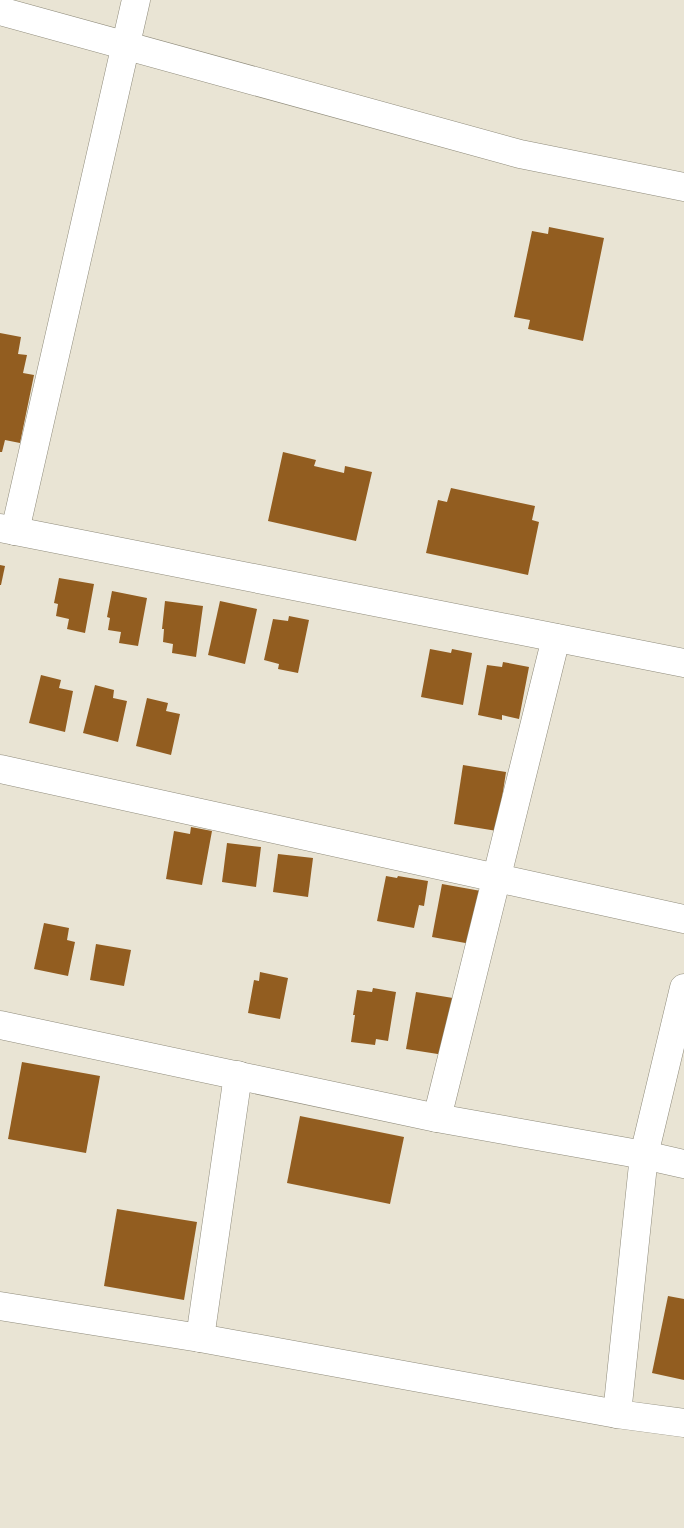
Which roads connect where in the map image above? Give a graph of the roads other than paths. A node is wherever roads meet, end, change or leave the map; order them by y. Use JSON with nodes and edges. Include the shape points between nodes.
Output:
{"nodes":[{"id":1,"x":136,"y":0,"type":"edge"},
{"id":2,"x":0,"y":11,"type":"edge"},
{"id":3,"x":126,"y":46,"type":"junction"},
{"id":4,"x":684,"y":187,"type":"edge"},
{"id":5,"x":8,"y":530,"type":"edge"},
{"id":6,"x":556,"y":638,"type":"junction"},
{"id":7,"x":684,"y":663,"type":"edge"},
{"id":8,"x":0,"y":769,"type":"edge"},
{"id":9,"x":498,"y":878,"type":"junction"},
{"id":10,"x":684,"y":919,"type":"edge"},
{"id":11,"x":684,"y":988,"type":"edge"},
{"id":12,"x":0,"y":1025,"type":"edge"},
{"id":13,"x":238,"y":1076,"type":"junction"},
{"id":14,"x":437,"y":1118,"type":"junction"},
{"id":15,"x":644,"y":1155,"type":"junction"},
{"id":16,"x":684,"y":1164,"type":"edge"},
{"id":17,"x":0,"y":1306,"type":"edge"},
{"id":18,"x":200,"y":1338,"type":"junction"},
{"id":19,"x":617,"y":1414,"type":"junction"},
{"id":20,"x":684,"y":1423,"type":"edge"}],
"edges":[{"from":1,"to":3,"type":"street"},
{"from":2,"to":3,"type":"street"},
{"from":3,"to":4,"type":"street","via":[[520,154]]},
{"from":3,"to":5,"type":"street"},
{"from":5,"to":6,"type":"street"},
{"from":6,"to":7,"type":"street"},
{"from":6,"to":9,"type":"street"},
{"from":8,"to":9,"type":"street"},
{"from":9,"to":10,"type":"street"},
{"from":9,"to":14,"type":"street"},
{"from":11,"to":15,"type":"street"},
{"from":12,"to":13,"type":"street"},
{"from":13,"to":14,"type":"street"},
{"from":13,"to":18,"type":"street"},
{"from":14,"to":15,"type":"street"},
{"from":15,"to":16,"type":"street"},
{"from":15,"to":19,"type":"street"},
{"from":17,"to":18,"type":"street"},
{"from":18,"to":19,"type":"street"},
{"from":19,"to":20,"type":"street"}]}
